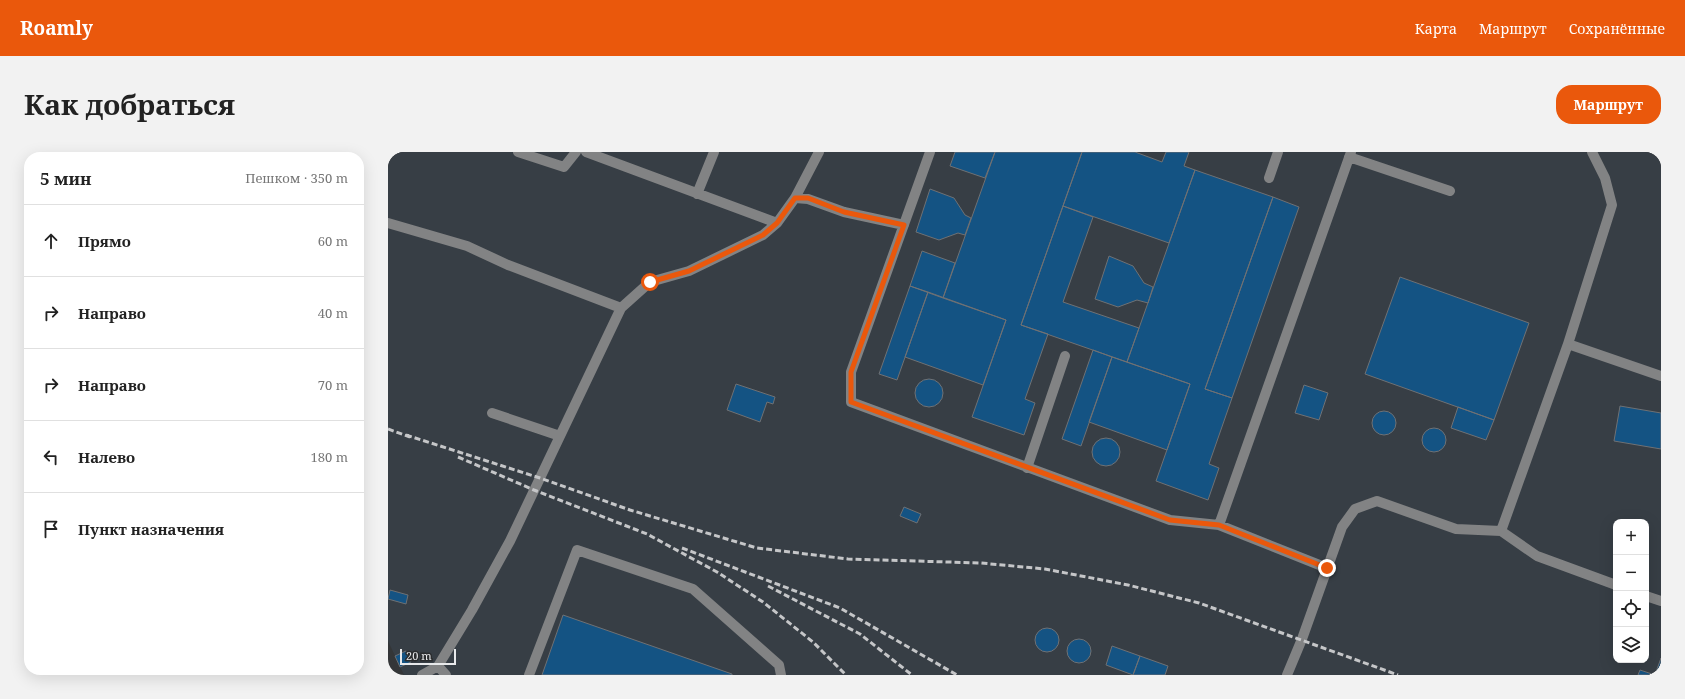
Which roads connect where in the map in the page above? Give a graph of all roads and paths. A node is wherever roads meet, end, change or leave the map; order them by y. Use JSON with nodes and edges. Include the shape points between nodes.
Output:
{"nodes":[{"id":1,"x":518,"y":152,"type":"edge"},
{"id":2,"x":576,"y":152,"type":"edge"},
{"id":3,"x":586,"y":152,"type":"edge"},
{"id":4,"x":714,"y":152,"type":"edge"},
{"id":5,"x":819,"y":152,"type":"edge"},
{"id":6,"x":930,"y":152,"type":"edge"},
{"id":7,"x":1278,"y":152,"type":"edge"},
{"id":8,"x":1592,"y":152,"type":"edge"},
{"id":9,"x":1350,"y":154,"type":"edge"},
{"id":10,"x":1269,"y":178,"type":"dead end"},
{"id":11,"x":1450,"y":191,"type":"dead end"},
{"id":12,"x":697,"y":194,"type":"junction"},
{"id":13,"x":795,"y":198,"type":"junction"},
{"id":14,"x":388,"y":223,"type":"edge"},
{"id":15,"x":777,"y":223,"type":"junction"},
{"id":16,"x":904,"y":225,"type":"junction"},
{"id":17,"x":621,"y":308,"type":"junction"},
{"id":18,"x":1568,"y":344,"type":"junction"},
{"id":19,"x":1065,"y":356,"type":"dead end"},
{"id":20,"x":1661,"y":376,"type":"edge"},
{"id":21,"x":492,"y":413,"type":"dead end"},
{"id":22,"x":560,"y":436,"type":"junction"},
{"id":23,"x":1028,"y":468,"type":"junction"},
{"id":24,"x":1219,"y":525,"type":"junction"},
{"id":25,"x":1501,"y":531,"type":"junction"},
{"id":26,"x":1327,"y":568,"type":"junction"},
{"id":27,"x":1613,"y":584,"type":"edge"},
{"id":28,"x":1649,"y":597,"type":"edge"},
{"id":29,"x":1661,"y":601,"type":"edge"},
{"id":30,"x":438,"y":666,"type":"junction"},
{"id":31,"x":422,"y":675,"type":"edge"},
{"id":32,"x":446,"y":675,"type":"edge"},
{"id":33,"x":529,"y":675,"type":"edge"},
{"id":34,"x":781,"y":675,"type":"edge"},
{"id":35,"x":1287,"y":675,"type":"edge"}],
"edges":[{"from":1,"to":2,"type":"lane","via":[[564,168]]},
{"from":3,"to":12,"type":"lane"},
{"from":4,"to":12,"type":"lane"},
{"from":5,"to":13,"type":"lane"},
{"from":6,"to":16,"type":"lane"},
{"from":7,"to":10,"type":"lane"},
{"from":8,"to":18,"type":"lane","via":[[1605,178],[1612,205]]},
{"from":9,"to":11,"type":"lane"},
{"from":9,"to":24,"type":"lane"},
{"from":12,"to":15,"type":"lane"},
{"from":13,"to":15,"type":"lane"},
{"from":13,"to":16,"type":"lane","via":[[808,198],[844,212]]},
{"from":14,"to":17,"type":"lane","via":[[467,246],[508,265]]},
{"from":15,"to":17,"type":"lane","via":[[763,235],[689,271],[650,282]]},
{"from":16,"to":23,"type":"lane","via":[[851,372],[851,402]]},
{"from":17,"to":22,"type":"lane"},
{"from":18,"to":20,"type":"lane"},
{"from":18,"to":25,"type":"lane"},
{"from":19,"to":23,"type":"lane"},
{"from":21,"to":22,"type":"lane"},
{"from":22,"to":30,"type":"lane","via":[[510,541]]},
{"from":23,"to":24,"type":"lane","via":[[1170,520]]},
{"from":24,"to":26,"type":"lane"},
{"from":25,"to":26,"type":"lane","via":[[1456,529],[1377,501],[1355,509],[1342,527]]},
{"from":25,"to":27,"type":"lane","via":[[1537,556]]},
{"from":26,"to":35,"type":"lane"},
{"from":28,"to":29,"type":"lane"},
{"from":30,"to":31,"type":"lane"},
{"from":30,"to":32,"type":"lane"},
{"from":33,"to":34,"type":"lane","via":[[577,550],[692,589],[779,665]]}]}
